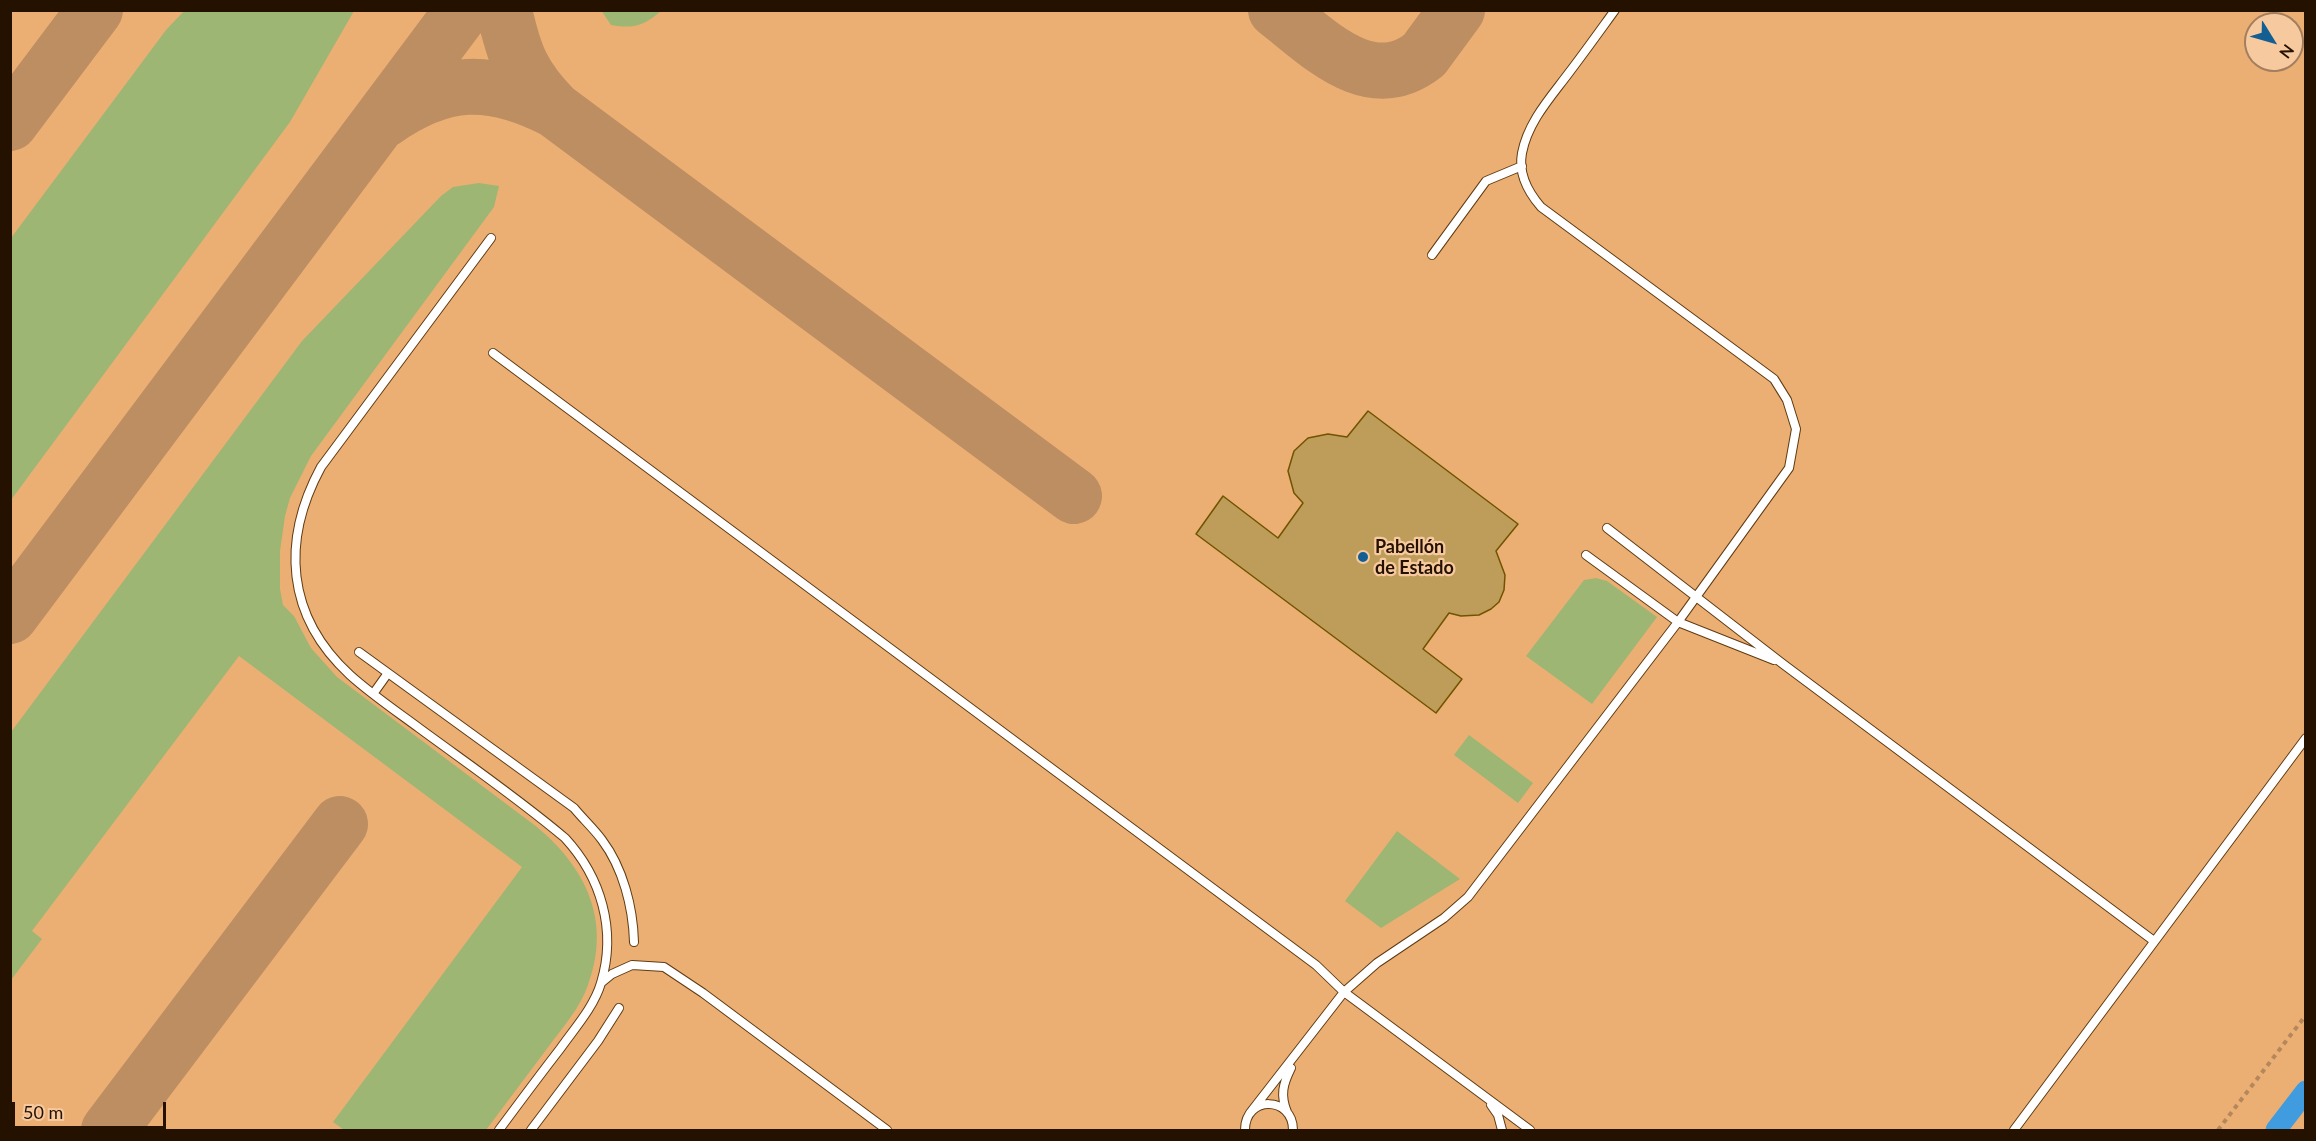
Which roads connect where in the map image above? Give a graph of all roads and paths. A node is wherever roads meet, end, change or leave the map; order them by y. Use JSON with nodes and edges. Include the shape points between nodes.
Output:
{"nodes":[{"id":1,"x":1615,"y":10,"type":"edge"},
{"id":2,"x":1522,"y":166,"type":"junction"},
{"id":3,"x":491,"y":238,"type":"dead end"},
{"id":4,"x":1432,"y":255,"type":"dead end"},
{"id":5,"x":493,"y":353,"type":"dead end"},
{"id":6,"x":1607,"y":528,"type":"dead end"},
{"id":7,"x":1586,"y":555,"type":"dead end"},
{"id":8,"x":1696,"y":596,"type":"junction"},
{"id":9,"x":1678,"y":622,"type":"junction"},
{"id":10,"x":359,"y":652,"type":"dead end"},
{"id":11,"x":1783,"y":664,"type":"junction"},
{"id":12,"x":388,"y":673,"type":"junction"},
{"id":13,"x":373,"y":694,"type":"junction"},
{"id":14,"x":2306,"y":738,"type":"edge"},
{"id":15,"x":2154,"y":941,"type":"junction"},
{"id":16,"x":634,"y":942,"type":"dead end"},
{"id":17,"x":601,"y":983,"type":"junction"},
{"id":18,"x":1344,"y":992,"type":"junction"},
{"id":19,"x":619,"y":1008,"type":"dead end"},
{"id":20,"x":2306,"y":1015,"type":"edge"},
{"id":21,"x":1298,"y":1054,"type":"junction"},
{"id":22,"x":1486,"y":1097,"type":"junction"},
{"id":23,"x":1249,"y":1115,"type":"junction"},
{"id":24,"x":1289,"y":1115,"type":"junction"},
{"id":25,"x":499,"y":1131,"type":"edge"},
{"id":26,"x":531,"y":1131,"type":"edge"},
{"id":27,"x":887,"y":1131,"type":"edge"},
{"id":28,"x":1238,"y":1131,"type":"edge"},
{"id":29,"x":1245,"y":1131,"type":"edge"},
{"id":30,"x":1293,"y":1131,"type":"edge"},
{"id":31,"x":1300,"y":1131,"type":"edge"},
{"id":32,"x":1503,"y":1131,"type":"edge"},
{"id":33,"x":1530,"y":1131,"type":"edge"},
{"id":34,"x":2014,"y":1131,"type":"edge"},
{"id":35,"x":2218,"y":1131,"type":"edge"}],
"edges":[{"from":1,"to":2,"type":"lane","via":[[1539,112],[1528,134]]},
{"from":2,"to":4,"type":"lane","via":[[1486,182]]},
{"from":2,"to":8,"type":"lane","via":[[1528,192],[1541,207],[1774,379],[1787,400],[1796,429],[1789,468]]},
{"from":3,"to":13,"type":"lane","via":[[321,467],[298,524],[295,560],[307,614],[324,646]]},
{"from":5,"to":18,"type":"lane","via":[[1316,965]]},
{"from":6,"to":8,"type":"lane"},
{"from":7,"to":9,"type":"lane"},
{"from":8,"to":9,"type":"lane"},
{"from":8,"to":11,"type":"lane"},
{"from":9,"to":11,"type":"lane"},
{"from":9,"to":18,"type":"lane","via":[[1468,897]]},
{"from":10,"to":12,"type":"lane"},
{"from":11,"to":15,"type":"lane"},
{"from":12,"to":13,"type":"lane"},
{"from":12,"to":16,"type":"lane","via":[[574,808],[603,840],[621,873]]},
{"from":13,"to":17,"type":"lane","via":[[550,825],[575,849],[595,881],[606,917]]},
{"from":14,"to":15,"type":"lane"},
{"from":15,"to":34,"type":"lane"},
{"from":17,"to":25,"type":"lane","via":[[584,1015]]},
{"from":17,"to":27,"type":"lane","via":[[632,965],[663,968],[703,993]]},
{"from":18,"to":21,"type":"lane"},
{"from":18,"to":22,"type":"lane"},
{"from":19,"to":26,"type":"lane"},
{"from":20,"to":35,"type":"path"},
{"from":21,"to":23,"type":"lane"},
{"from":21,"to":24,"type":"lane","via":[[1282,1088]]},
{"from":22,"to":32,"type":"lane"},
{"from":22,"to":33,"type":"lane"},
{"from":23,"to":24,"type":"lane","via":[[1259,1106],[1270,1104]]},
{"from":23,"to":28,"type":"lane"},
{"from":23,"to":29,"type":"lane"},
{"from":24,"to":30,"type":"lane"},
{"from":24,"to":31,"type":"lane"}]}
